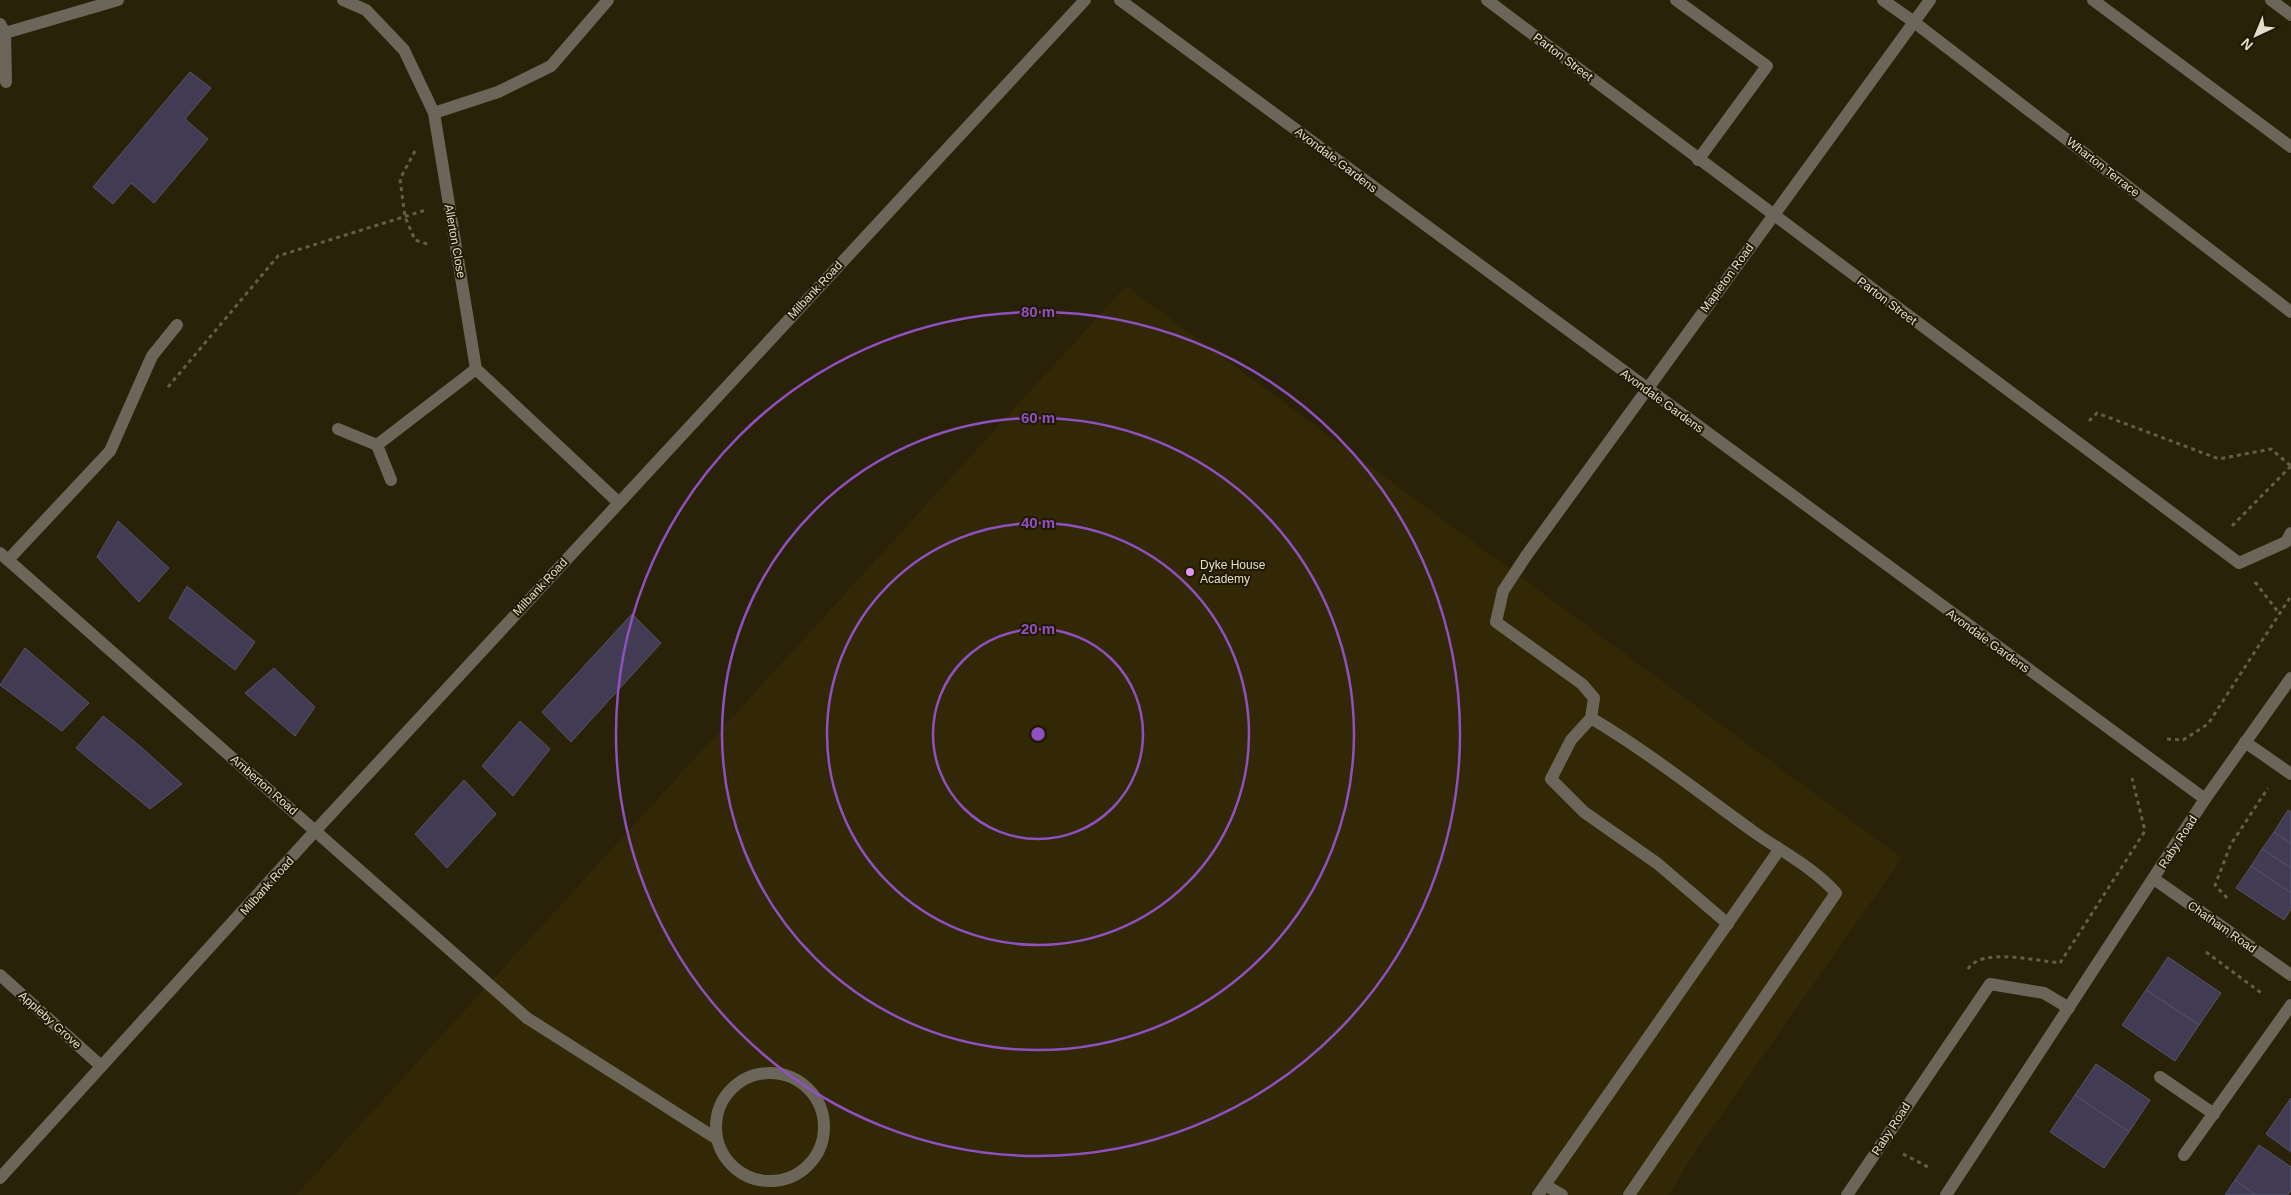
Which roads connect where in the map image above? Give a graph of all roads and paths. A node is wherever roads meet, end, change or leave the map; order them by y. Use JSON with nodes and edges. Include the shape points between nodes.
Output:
{"nodes":[{"id":1,"x":118,"y":0,"type":"edge"},
{"id":2,"x":343,"y":0,"type":"edge"},
{"id":3,"x":608,"y":0,"type":"edge"},
{"id":4,"x":1085,"y":0,"type":"edge"},
{"id":5,"x":1120,"y":0,"type":"edge"},
{"id":6,"x":1487,"y":0,"type":"edge"},
{"id":7,"x":1676,"y":0,"type":"edge"},
{"id":8,"x":1883,"y":0,"type":"edge"},
{"id":9,"x":1930,"y":0,"type":"edge"},
{"id":10,"x":2093,"y":0,"type":"edge"},
{"id":11,"x":2271,"y":0,"type":"edge"},
{"id":12,"x":2291,"y":15,"type":"edge"},
{"id":13,"x":1914,"y":22,"type":"junction"},
{"id":14,"x":3,"y":29,"type":"edge"},
{"id":15,"x":6,"y":82,"type":"dead end"},
{"id":16,"x":434,"y":113,"type":"junction"},
{"id":17,"x":439,"y":142,"type":"junction"},
{"id":18,"x":2291,"y":147,"type":"edge"},
{"id":19,"x":1698,"y":160,"type":"junction"},
{"id":20,"x":449,"y":204,"type":"junction"},
{"id":21,"x":1772,"y":216,"type":"junction"},
{"id":22,"x":405,"y":217,"type":"junction"},
{"id":23,"x":432,"y":245,"type":"dead end"},
{"id":24,"x":2291,"y":312,"type":"edge"},
{"id":25,"x":177,"y":325,"type":"dead end"},
{"id":26,"x":476,"y":368,"type":"junction"},
{"id":27,"x":167,"y":387,"type":"dead end"},
{"id":28,"x":1646,"y":390,"type":"junction"},
{"id":29,"x":338,"y":429,"type":"dead end"},
{"id":30,"x":2071,"y":438,"type":"junction"},
{"id":31,"x":377,"y":445,"type":"junction"},
{"id":32,"x":2291,"y":466,"type":"edge"},
{"id":33,"x":391,"y":480,"type":"dead end"},
{"id":34,"x":618,"y":502,"type":"junction"},
{"id":35,"x":2291,"y":534,"type":"edge"},
{"id":36,"x":2214,"y":544,"type":"junction"},
{"id":37,"x":4,"y":556,"type":"edge"},
{"id":38,"x":2239,"y":563,"type":"junction"},
{"id":39,"x":2291,"y":596,"type":"edge"},
{"id":40,"x":2279,"y":614,"type":"junction"},
{"id":41,"x":2291,"y":678,"type":"edge"},
{"id":42,"x":1591,"y":718,"type":"junction"},
{"id":43,"x":2158,"y":738,"type":"dead end"},
{"id":44,"x":2246,"y":742,"type":"junction"},
{"id":45,"x":2286,"y":771,"type":"edge"},
{"id":46,"x":2132,"y":775,"type":"dead end"},
{"id":47,"x":2205,"y":799,"type":"junction"},
{"id":48,"x":316,"y":830,"type":"junction"},
{"id":49,"x":1779,"y":850,"type":"junction"},
{"id":50,"x":2154,"y":879,"type":"junction"},
{"id":51,"x":2232,"y":902,"type":"dead end"},
{"id":52,"x":1728,"y":924,"type":"junction"},
{"id":53,"x":2206,"y":952,"type":"dead end"},
{"id":54,"x":2060,"y":963,"type":"dead end"},
{"id":55,"x":2291,"y":974,"type":"edge"},
{"id":56,"x":0,"y":975,"type":"edge"},
{"id":57,"x":2264,"y":995,"type":"dead end"},
{"id":58,"x":2291,"y":1005,"type":"edge"},
{"id":59,"x":2068,"y":1008,"type":"junction"},
{"id":60,"x":101,"y":1066,"type":"junction"},
{"id":61,"x":2160,"y":1077,"type":"dead end"},
{"id":62,"x":2214,"y":1114,"type":"junction"},
{"id":63,"x":717,"y":1139,"type":"junction"},
{"id":64,"x":1901,"y":1153,"type":"dead end"},
{"id":65,"x":2184,"y":1155,"type":"dead end"},
{"id":66,"x":1930,"y":1168,"type":"dead end"},
{"id":67,"x":0,"y":1178,"type":"edge"},
{"id":68,"x":1541,"y":1190,"type":"edge"},
{"id":69,"x":1562,"y":1195,"type":"edge"},
{"id":70,"x":1629,"y":1195,"type":"edge"},
{"id":71,"x":1847,"y":1195,"type":"edge"},
{"id":72,"x":1946,"y":1195,"type":"edge"}],
"edges":[{"from":1,"to":14,"type":"street"},
{"from":2,"to":16,"type":"street","name":"Allerton Close","via":[[366,10],[404,50]]},
{"from":3,"to":16,"type":"street","via":[[551,66],[498,92]]},
{"from":4,"to":34,"type":"street","name":"Milbank Road"},
{"from":5,"to":28,"type":"street","name":"Avondale Gardens"},
{"from":6,"to":19,"type":"street","name":"Parton Street"},
{"from":7,"to":19,"type":"street","via":[[1767,66]]},
{"from":8,"to":13,"type":"street","name":"Wharton Terrace"},
{"from":9,"to":13,"type":"street","name":"Mapleton Road"},
{"from":10,"to":18,"type":"street"},
{"from":11,"to":12,"type":"street"},
{"from":13,"to":21,"type":"street","name":"Mapleton Road"},
{"from":13,"to":24,"type":"street","name":"Wharton Terrace"},
{"from":14,"to":15,"type":"street"},
{"from":16,"to":17,"type":"street","name":"Allerton Close"},
{"from":17,"to":20,"type":"street","name":"Allerton Close"},
{"from":17,"to":22,"type":"path","via":[[415,151],[400,179]]},
{"from":19,"to":21,"type":"street","name":"Parton Street"},
{"from":20,"to":22,"type":"path"},
{"from":20,"to":26,"type":"street","name":"Allerton Close"},
{"from":21,"to":28,"type":"street","name":"Mapleton Road"},
{"from":21,"to":30,"type":"street","name":"Parton Street"},
{"from":22,"to":23,"type":"path","via":[[415,240]]},
{"from":22,"to":27,"type":"path","via":[[278,256]]},
{"from":25,"to":37,"type":"street","via":[[152,356],[110,451]]},
{"from":26,"to":31,"type":"street"},
{"from":26,"to":34,"type":"street"},
{"from":28,"to":42,"type":"street","name":"Mapleton Road","via":[[1503,591],[1496,622],[1582,684],[1594,698]]},
{"from":28,"to":47,"type":"street","name":"Avondale Gardens"},
{"from":29,"to":31,"type":"street"},
{"from":30,"to":32,"type":"path","via":[[2097,413],[2219,460],[2271,449]]},
{"from":30,"to":36,"type":"street","name":"Parton Street"},
{"from":31,"to":33,"type":"street"},
{"from":32,"to":36,"type":"path"},
{"from":34,"to":48,"type":"street","name":"Milbank Road"},
{"from":35,"to":38,"type":"street","via":[[2286,542]]},
{"from":36,"to":38,"type":"street","name":"Parton Street"},
{"from":37,"to":48,"type":"street","name":"Amberton Road"},
{"from":38,"to":40,"type":"path"},
{"from":39,"to":40,"type":"path"},
{"from":40,"to":43,"type":"path","via":[[2208,724],[2183,740]]},
{"from":41,"to":44,"type":"street","name":"Raby Road"},
{"from":42,"to":49,"type":"street","via":[[1636,745]]},
{"from":42,"to":52,"type":"street","via":[[1571,740],[1551,779],[1584,812],[1658,864]]},
{"from":44,"to":45,"type":"street"},
{"from":44,"to":47,"type":"street","name":"Raby Road"},
{"from":45,"to":51,"type":"path","via":[[2228,852],[2216,885]]},
{"from":46,"to":54,"type":"path","via":[[2145,831]]},
{"from":47,"to":50,"type":"street","name":"Raby Road"},
{"from":48,"to":60,"type":"street","name":"Milbank Road"},
{"from":48,"to":63,"type":"street","name":"Amberton Road","via":[[527,1018]]},
{"from":49,"to":52,"type":"street"},
{"from":49,"to":70,"type":"street","via":[[1822,877],[1836,893]]},
{"from":50,"to":55,"type":"street","name":"Chatham Road"},
{"from":50,"to":59,"type":"street","name":"Raby Road"},
{"from":52,"to":68,"type":"street"},
{"from":53,"to":57,"type":"path"},
{"from":56,"to":60,"type":"street","name":"Appleby Grove"},
{"from":58,"to":62,"type":"street"},
{"from":59,"to":71,"type":"street","name":"Raby Road","via":[[2044,993],[1990,984]]},
{"from":59,"to":72,"type":"street","name":"Raby Road"},
{"from":60,"to":67,"type":"street","name":"Milbank Road"},
{"from":61,"to":62,"type":"street"},
{"from":62,"to":65,"type":"street"},
{"from":63,"to":63,"type":"street","via":[[735,1169],[751,1178],[768,1181],[786,1179],[802,1171],[814,1158],[822,1142],[824,1124],[820,1107],[797,1080],[780,1074],[762,1074],[745,1079],[731,1089],[720,1104],[716,1121]]},
{"from":64,"to":66,"type":"path"},
{"from":68,"to":69,"type":"street"}]}
